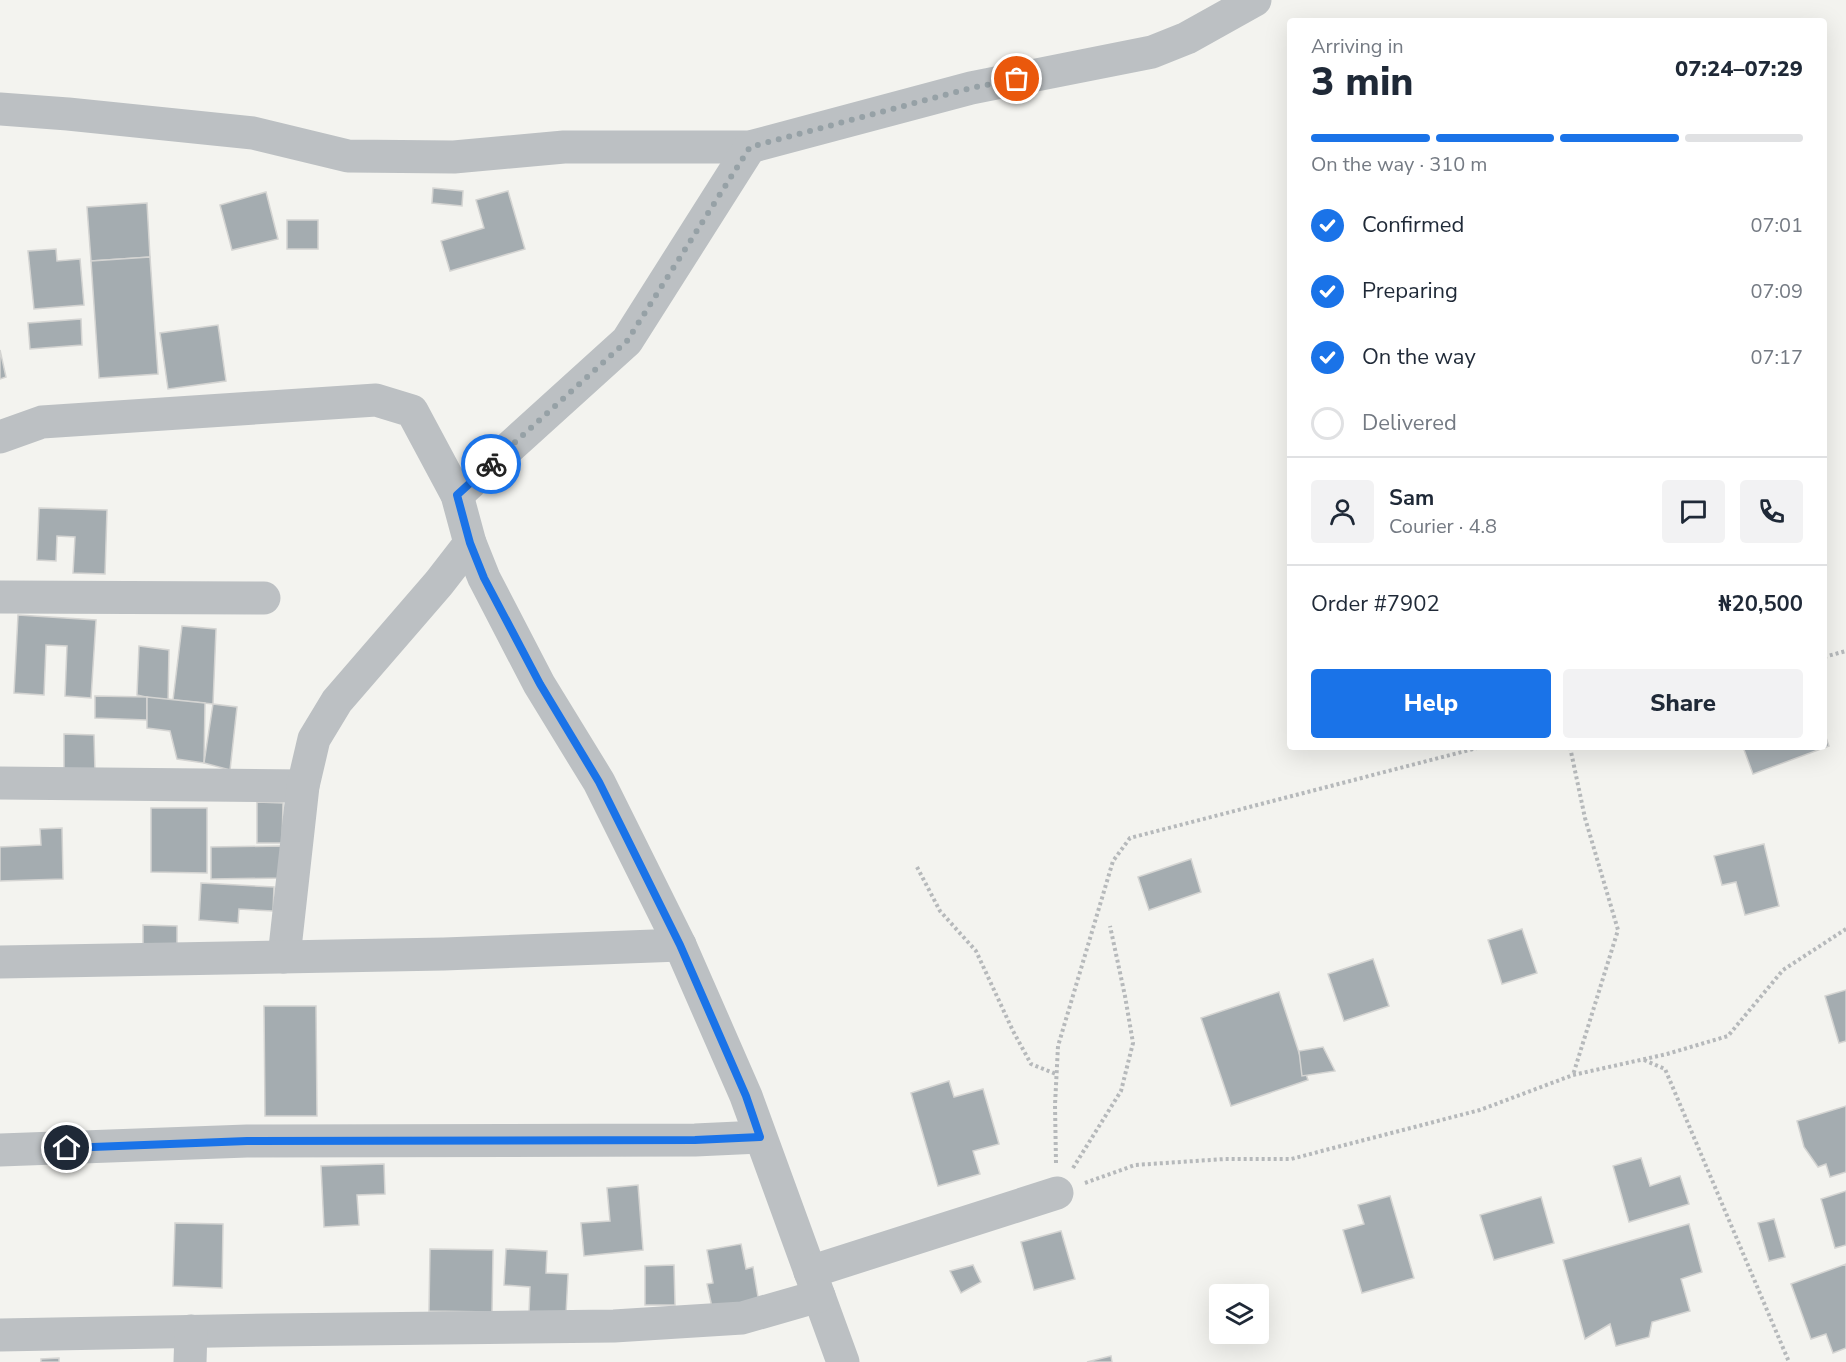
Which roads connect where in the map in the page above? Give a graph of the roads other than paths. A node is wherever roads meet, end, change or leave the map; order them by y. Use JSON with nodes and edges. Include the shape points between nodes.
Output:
{"nodes":[{"id":1,"x":1255,"y":0,"type":"edge"},
{"id":2,"x":0,"y":110,"type":"edge"},
{"id":3,"x":750,"y":147,"type":"junction"},
{"id":4,"x":0,"y":436,"type":"edge"},
{"id":5,"x":457,"y":495,"type":"junction"},
{"id":6,"x":470,"y":543,"type":"junction"},
{"id":7,"x":0,"y":597,"type":"edge"},
{"id":8,"x":264,"y":598,"type":"dead end"},
{"id":9,"x":0,"y":783,"type":"edge"},
{"id":10,"x":303,"y":786,"type":"junction"},
{"id":11,"x":680,"y":945,"type":"junction"},
{"id":12,"x":284,"y":957,"type":"junction"},
{"id":13,"x":0,"y":962,"type":"edge"},
{"id":14,"x":760,"y":1137,"type":"junction"},
{"id":15,"x":0,"y":1150,"type":"edge"},
{"id":16,"x":1057,"y":1193,"type":"road end"},
{"id":17,"x":815,"y":1284,"type":"junction"},
{"id":18,"x":0,"y":1335,"type":"edge"},
{"id":19,"x":190,"y":1347,"type":"edge"},
{"id":20,"x":843,"y":1362,"type":"edge"}],
"edges":[{"from":1,"to":3,"type":"street","via":[[1187,38],[1152,52],[971,88]]},
{"from":2,"to":3,"type":"street","via":[[253,134],[348,156],[454,157],[564,147]]},
{"from":3,"to":5,"type":"street","via":[[627,341]]},
{"from":4,"to":5,"type":"street","via":[[42,422],[376,400],[412,411]]},
{"from":5,"to":6,"type":"street"},
{"from":6,"to":10,"type":"street","via":[[337,701],[314,739]]},
{"from":6,"to":11,"type":"street","via":[[484,578],[540,684],[599,782]]},
{"from":7,"to":8,"type":"street"},
{"from":9,"to":10,"type":"street"},
{"from":10,"to":12,"type":"street"},
{"from":11,"to":12,"type":"street"},
{"from":11,"to":14,"type":"street"},
{"from":12,"to":13,"type":"street"},
{"from":14,"to":15,"type":"street","via":[[247,1141]]},
{"from":14,"to":17,"type":"street"},
{"from":16,"to":17,"type":"street"},
{"from":17,"to":19,"type":"street","via":[[742,1318]]},
{"from":17,"to":20,"type":"street"},
{"from":18,"to":19,"type":"street"}]}
